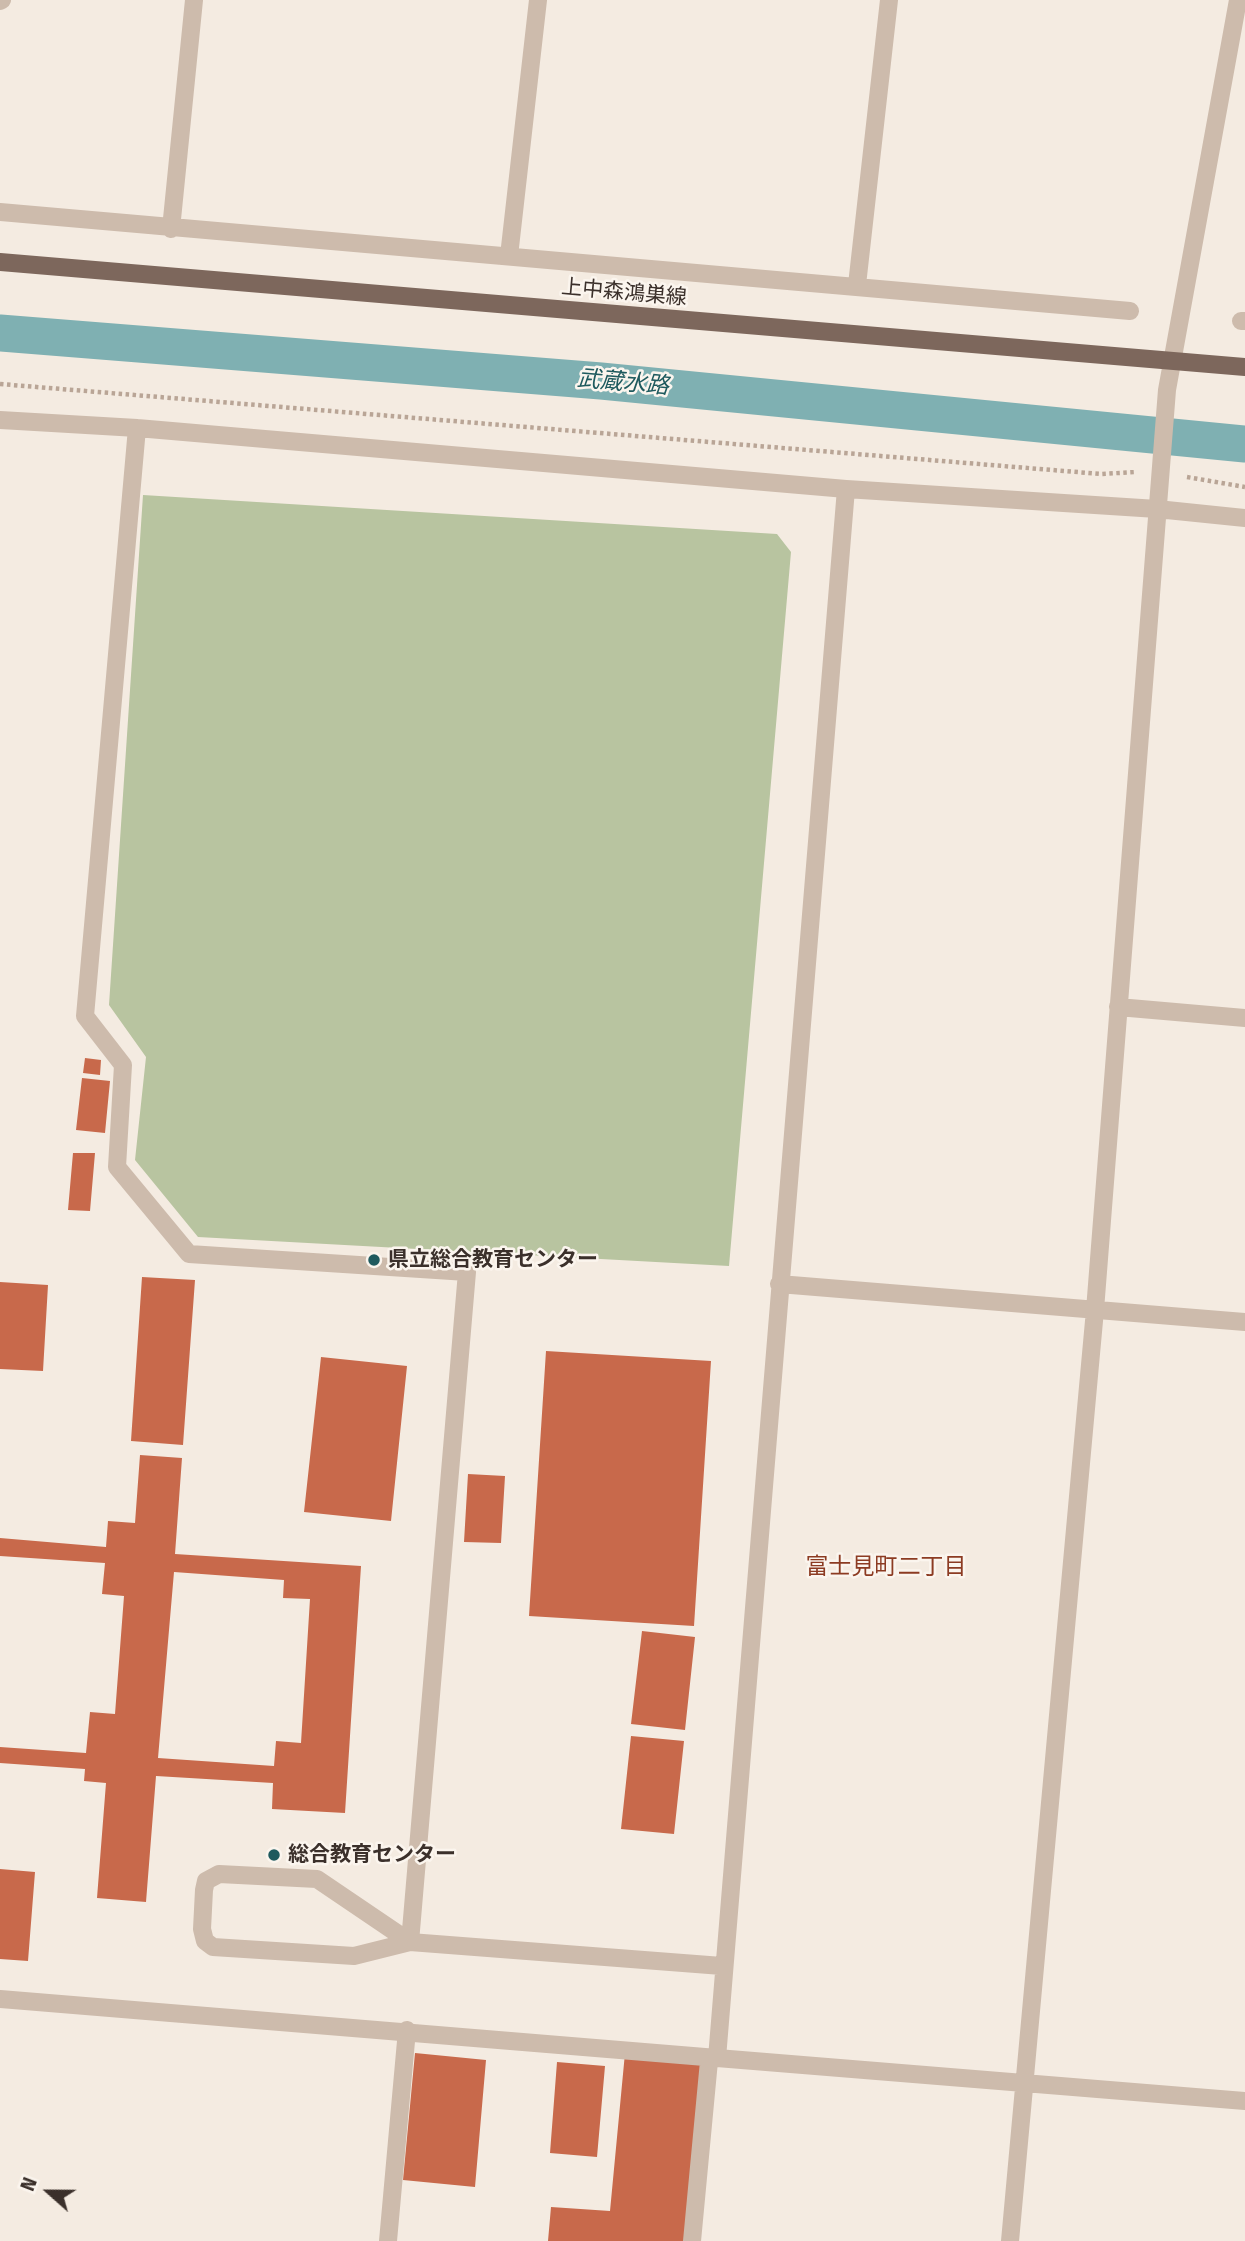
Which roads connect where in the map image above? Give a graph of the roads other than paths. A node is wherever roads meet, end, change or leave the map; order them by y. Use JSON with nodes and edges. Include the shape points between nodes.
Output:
{"nodes":[{"id":1,"x":194,"y":0,"type":"edge"},
{"id":2,"x":538,"y":0,"type":"edge"},
{"id":3,"x":889,"y":0,"type":"edge"},
{"id":4,"x":1238,"y":0,"type":"edge"},
{"id":5,"x":0,"y":212,"type":"edge"},
{"id":6,"x":171,"y":229,"type":"junction"},
{"id":7,"x":509,"y":256,"type":"junction"},
{"id":8,"x":0,"y":262,"type":"edge"},
{"id":9,"x":857,"y":285,"type":"junction"},
{"id":10,"x":1130,"y":311,"type":"dead end"},
{"id":11,"x":1172,"y":362,"type":"junction"},
{"id":12,"x":1245,"y":367,"type":"edge"},
{"id":13,"x":0,"y":420,"type":"edge"},
{"id":14,"x":137,"y":428,"type":"junction"},
{"id":15,"x":846,"y":489,"type":"junction"},
{"id":16,"x":1157,"y":509,"type":"junction"},
{"id":17,"x":1245,"y":518,"type":"edge"},
{"id":18,"x":1118,"y":1007,"type":"junction"},
{"id":19,"x":1245,"y":1018,"type":"edge"},
{"id":20,"x":779,"y":1284,"type":"junction"},
{"id":21,"x":1095,"y":1310,"type":"junction"},
{"id":22,"x":1245,"y":1322,"type":"edge"},
{"id":23,"x":410,"y":1942,"type":"junction"},
{"id":24,"x":722,"y":1966,"type":"junction"},
{"id":25,"x":0,"y":1999,"type":"edge"},
{"id":26,"x":407,"y":2030,"type":"junction"},
{"id":27,"x":717,"y":2058,"type":"junction"},
{"id":28,"x":1024,"y":2082,"type":"junction"},
{"id":29,"x":1245,"y":2101,"type":"edge"},
{"id":30,"x":388,"y":2241,"type":"edge"},
{"id":31,"x":692,"y":2241,"type":"edge"},
{"id":32,"x":1010,"y":2241,"type":"edge"}],
"edges":[{"from":1,"to":6,"type":"street"},
{"from":2,"to":7,"type":"street"},
{"from":3,"to":9,"type":"street"},
{"from":4,"to":11,"type":"street"},
{"from":5,"to":6,"type":"street"},
{"from":6,"to":7,"type":"street"},
{"from":7,"to":9,"type":"street"},
{"from":8,"to":11,"type":"main road","name":"上中森鴻巣線"},
{"from":9,"to":10,"type":"street"},
{"from":11,"to":12,"type":"main road","name":"上中森鴻巣線"},
{"from":11,"to":16,"type":"street"},
{"from":13,"to":14,"type":"street"},
{"from":14,"to":15,"type":"street"},
{"from":14,"to":23,"type":"street","via":[[85,1016],[123,1065],[117,1167],[189,1254],[467,1272]]},
{"from":15,"to":16,"type":"street"},
{"from":15,"to":20,"type":"street"},
{"from":16,"to":17,"type":"street"},
{"from":16,"to":18,"type":"street"},
{"from":18,"to":19,"type":"street"},
{"from":18,"to":21,"type":"street"},
{"from":20,"to":21,"type":"street"},
{"from":20,"to":24,"type":"street"},
{"from":21,"to":22,"type":"street"},
{"from":21,"to":28,"type":"street"},
{"from":23,"to":23,"type":"street","via":[[355,1956],[213,1947],[205,1941],[202,1929],[206,1881],[219,1874],[317,1879]]},
{"from":23,"to":24,"type":"street"},
{"from":24,"to":27,"type":"street"},
{"from":25,"to":26,"type":"street"},
{"from":26,"to":27,"type":"street"},
{"from":26,"to":30,"type":"street"},
{"from":27,"to":28,"type":"street"},
{"from":27,"to":31,"type":"street","via":[[709,2060]]},
{"from":28,"to":29,"type":"street"},
{"from":28,"to":32,"type":"street"}]}
